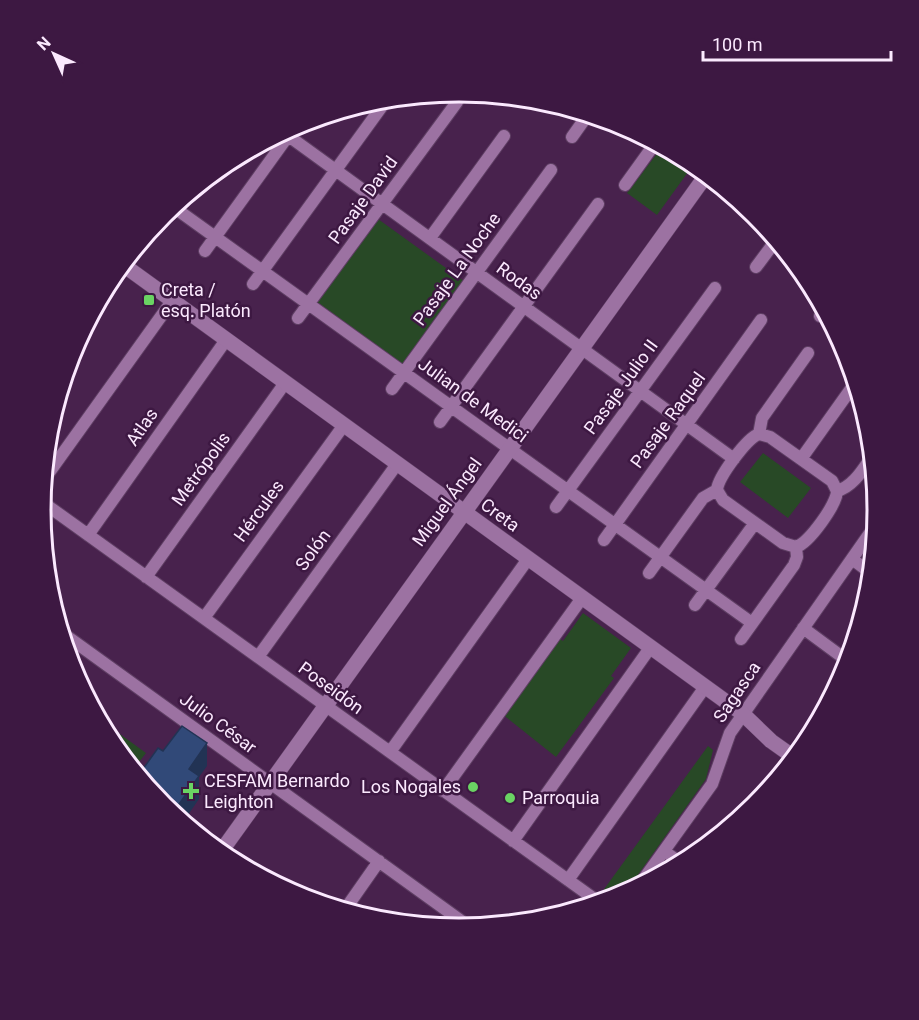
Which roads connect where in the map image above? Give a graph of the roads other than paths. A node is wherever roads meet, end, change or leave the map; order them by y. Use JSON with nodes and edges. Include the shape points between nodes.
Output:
{"nodes":[{"id":1,"x":457,"y":102,"type":"dead end"},
{"id":2,"x":380,"y":109,"type":"edge"},
{"id":3,"x":583,"y":120,"type":"edge"},
{"id":4,"x":296,"y":136,"type":"edge"},
{"id":5,"x":504,"y":136,"type":"dead end"},
{"id":6,"x":572,"y":136,"type":"dead end"},
{"id":7,"x":279,"y":144,"type":"edge"},
{"id":8,"x":651,"y":149,"type":"edge"},
{"id":9,"x":336,"y":170,"type":"junction"},
{"id":10,"x":551,"y":170,"type":"dead end"},
{"id":11,"x":702,"y":181,"type":"edge"},
{"id":12,"x":626,"y":185,"type":"dead end"},
{"id":13,"x":382,"y":204,"type":"junction"},
{"id":14,"x":598,"y":204,"type":"dead end"},
{"id":15,"x":180,"y":212,"type":"edge"},
{"id":16,"x":215,"y":237,"type":"junction"},
{"id":17,"x":430,"y":238,"type":"junction"},
{"id":18,"x":772,"y":246,"type":"edge"},
{"id":19,"x":205,"y":251,"type":"dead end"},
{"id":20,"x":756,"y":267,"type":"dead end"},
{"id":21,"x":129,"y":269,"type":"edge"},
{"id":22,"x":262,"y":271,"type":"junction"},
{"id":23,"x":477,"y":272,"type":"junction"},
{"id":24,"x":253,"y":284,"type":"dead end"},
{"id":25,"x":715,"y":288,"type":"dead end"},
{"id":26,"x":172,"y":301,"type":"junction"},
{"id":27,"x":309,"y":304,"type":"junction"},
{"id":28,"x":523,"y":306,"type":"junction"},
{"id":29,"x":298,"y":318,"type":"dead end"},
{"id":30,"x":761,"y":320,"type":"dead end"},
{"id":31,"x":226,"y":340,"type":"junction"},
{"id":32,"x":581,"y":348,"type":"junction"},
{"id":33,"x":808,"y":353,"type":"dead end"},
{"id":34,"x":404,"y":372,"type":"junction"},
{"id":35,"x":285,"y":383,"type":"junction"},
{"id":36,"x":392,"y":389,"type":"dead end"},
{"id":37,"x":640,"y":391,"type":"junction"},
{"id":38,"x":850,"y":391,"type":"edge"},
{"id":39,"x":451,"y":406,"type":"junction"},
{"id":40,"x":440,"y":422,"type":"dead end"},
{"id":41,"x":686,"y":424,"type":"junction"},
{"id":42,"x":344,"y":426,"type":"junction"},
{"id":43,"x":759,"y":434,"type":"junction"},
{"id":44,"x":509,"y":448,"type":"junction"},
{"id":45,"x":734,"y":459,"type":"junction"},
{"id":46,"x":801,"y":459,"type":"junction"},
{"id":47,"x":397,"y":464,"type":"junction"},
{"id":48,"x":866,"y":465,"type":"edge"},
{"id":49,"x":53,"y":467,"type":"edge"},
{"id":50,"x":568,"y":490,"type":"junction"},
{"id":51,"x":717,"y":490,"type":"junction"},
{"id":52,"x":837,"y":491,"type":"junction"},
{"id":53,"x":556,"y":507,"type":"dead end"},
{"id":54,"x":51,"y":508,"type":"edge"},
{"id":55,"x":464,"y":512,"type":"junction"},
{"id":56,"x":755,"y":523,"type":"junction"},
{"id":57,"x":615,"y":524,"type":"junction"},
{"id":58,"x":88,"y":535,"type":"junction"},
{"id":59,"x":867,"y":538,"type":"edge"},
{"id":60,"x":603,"y":540,"type":"dead end"},
{"id":61,"x":796,"y":547,"type":"junction"},
{"id":62,"x":661,"y":557,"type":"junction"},
{"id":63,"x":528,"y":559,"type":"junction"},
{"id":64,"x":852,"y":559,"type":"junction"},
{"id":65,"x":864,"y":568,"type":"edge"},
{"id":66,"x":650,"y":573,"type":"dead end"},
{"id":67,"x":146,"y":577,"type":"junction"},
{"id":68,"x":706,"y":590,"type":"junction"},
{"id":69,"x":582,"y":598,"type":"junction"},
{"id":70,"x":696,"y":605,"type":"dead end"},
{"id":71,"x":204,"y":618,"type":"junction"},
{"id":72,"x":752,"y":623,"type":"junction"},
{"id":73,"x":803,"y":628,"type":"junction"},
{"id":74,"x":741,"y":639,"type":"dead end"},
{"id":75,"x":73,"y":641,"type":"edge"},
{"id":76,"x":650,"y":648,"type":"junction"},
{"id":77,"x":841,"y":656,"type":"edge"},
{"id":78,"x":258,"y":657,"type":"junction"},
{"id":79,"x":705,"y":687,"type":"junction"},
{"id":80,"x":324,"y":705,"type":"junction"},
{"id":81,"x":743,"y":714,"type":"junction"},
{"id":82,"x":390,"y":752,"type":"junction"},
{"id":83,"x":788,"y":753,"type":"edge"},
{"id":84,"x":269,"y":782,"type":"junction"},
{"id":85,"x":443,"y":791,"type":"junction"},
{"id":86,"x":513,"y":841,"type":"junction"},
{"id":87,"x":226,"y":845,"type":"edge"},
{"id":88,"x":664,"y":851,"type":"junction"},
{"id":89,"x":674,"y":858,"type":"edge"},
{"id":90,"x":379,"y":861,"type":"junction"},
{"id":91,"x":649,"y":871,"type":"edge"},
{"id":92,"x":568,"y":880,"type":"junction"},
{"id":93,"x":591,"y":897,"type":"edge"},
{"id":94,"x":349,"y":904,"type":"edge"},
{"id":95,"x":457,"y":918,"type":"edge"}],
"edges":[{"from":1,"to":13,"type":"street","name":"Pasaje David"},
{"from":2,"to":9,"type":"street"},
{"from":3,"to":6,"type":"street"},
{"from":4,"to":9,"type":"street","name":"Rodas"},
{"from":5,"to":17,"type":"street"},
{"from":7,"to":16,"type":"street"},
{"from":8,"to":12,"type":"street"},
{"from":9,"to":13,"type":"street","name":"Rodas"},
{"from":9,"to":22,"type":"street"},
{"from":10,"to":23,"type":"street","name":"Pasaje La Noche"},
{"from":11,"to":32,"type":"street","name":"Miguel Ángel"},
{"from":13,"to":17,"type":"street","name":"Rodas"},
{"from":13,"to":27,"type":"street","name":"Pasaje David"},
{"from":14,"to":28,"type":"street"},
{"from":15,"to":16,"type":"street","name":"Julian de Medici"},
{"from":16,"to":19,"type":"street"},
{"from":16,"to":22,"type":"street","name":"Julian de Medici"},
{"from":17,"to":23,"type":"street","name":"Rodas"},
{"from":18,"to":20,"type":"street"},
{"from":21,"to":26,"type":"street","name":"Creta"},
{"from":22,"to":24,"type":"street"},
{"from":22,"to":27,"type":"street","name":"Julian de Medici"},
{"from":23,"to":28,"type":"street","name":"Rodas"},
{"from":23,"to":34,"type":"street","name":"Pasaje La Noche"},
{"from":25,"to":37,"type":"street","name":"Pasaje Julio II"},
{"from":26,"to":31,"type":"street","name":"Creta"},
{"from":26,"to":49,"type":"street"},
{"from":27,"to":29,"type":"street","name":"Pasaje David"},
{"from":27,"to":34,"type":"street","name":"Julian de Medici"},
{"from":28,"to":32,"type":"street","name":"Rodas"},
{"from":28,"to":39,"type":"street"},
{"from":30,"to":41,"type":"street","name":"Pasaje Raquel"},
{"from":31,"to":35,"type":"street","name":"Creta"},
{"from":31,"to":58,"type":"street","name":"Atlas"},
{"from":32,"to":37,"type":"street","name":"Rodas"},
{"from":32,"to":44,"type":"street","name":"Miguel Ángel"},
{"from":33,"to":43,"type":"street","via":[[762,418]]},
{"from":34,"to":36,"type":"street","name":"Pasaje La Noche"},
{"from":34,"to":39,"type":"street","name":"Julian de Medici"},
{"from":35,"to":42,"type":"street","name":"Creta"},
{"from":35,"to":67,"type":"street","name":"Metrópolis"},
{"from":37,"to":41,"type":"street","name":"Rodas"},
{"from":37,"to":50,"type":"street","name":"Pasaje Julio II"},
{"from":38,"to":46,"type":"street"},
{"from":39,"to":40,"type":"street"},
{"from":39,"to":44,"type":"street","name":"Julian de Medici"},
{"from":41,"to":45,"type":"street","name":"Rodas"},
{"from":41,"to":57,"type":"street","name":"Pasaje Raquel"},
{"from":42,"to":47,"type":"street","name":"Creta"},
{"from":42,"to":71,"type":"street","name":"Hércules"},
{"from":43,"to":45,"type":"street","via":[[749,439]]},
{"from":43,"to":46,"type":"street","via":[[770,437]]},
{"from":44,"to":50,"type":"street","name":"Julian de Medici"},
{"from":44,"to":55,"type":"street","name":"Miguel Ángel"},
{"from":45,"to":51,"type":"street","via":[[719,480]]},
{"from":46,"to":52,"type":"street","via":[[832,481]]},
{"from":47,"to":55,"type":"street","name":"Creta"},
{"from":47,"to":78,"type":"street","name":"Solón"},
{"from":48,"to":52,"type":"street","via":[[853,482]]},
{"from":50,"to":53,"type":"street","name":"Pasaje Julio II"},
{"from":50,"to":57,"type":"street","name":"Julian de Medici"},
{"from":51,"to":56,"type":"street","via":[[723,500]]},
{"from":51,"to":62,"type":"street","via":[[704,498]]},
{"from":52,"to":61,"type":"street","via":[[835,502],[807,540]]},
{"from":54,"to":58,"type":"street","name":"Poseidón"},
{"from":55,"to":63,"type":"street","name":"Creta"},
{"from":55,"to":80,"type":"street","name":"Miguel Ángel"},
{"from":56,"to":61,"type":"street"},
{"from":56,"to":68,"type":"street"},
{"from":57,"to":60,"type":"street","name":"Pasaje Raquel"},
{"from":57,"to":62,"type":"street","name":"Julian de Medici"},
{"from":58,"to":67,"type":"street","name":"Poseidón"},
{"from":59,"to":64,"type":"street","name":"Sagasca"},
{"from":61,"to":72,"type":"street","via":[[794,565]]},
{"from":62,"to":66,"type":"street"},
{"from":62,"to":68,"type":"street","name":"Julian de Medici"},
{"from":63,"to":69,"type":"street","name":"Creta"},
{"from":63,"to":82,"type":"street"},
{"from":64,"to":65,"type":"street"},
{"from":64,"to":73,"type":"street","name":"Sagasca"},
{"from":67,"to":71,"type":"street","name":"Poseidón"},
{"from":68,"to":70,"type":"street"},
{"from":68,"to":72,"type":"street","name":"Julian de Medici"},
{"from":69,"to":76,"type":"street","name":"Creta"},
{"from":69,"to":85,"type":"street"},
{"from":71,"to":78,"type":"street","name":"Poseidón"},
{"from":72,"to":74,"type":"street"},
{"from":73,"to":77,"type":"street"},
{"from":73,"to":81,"type":"street","name":"Sagasca"},
{"from":75,"to":84,"type":"street","name":"Julio César"},
{"from":76,"to":79,"type":"street","name":"Creta"},
{"from":76,"to":86,"type":"street"},
{"from":78,"to":80,"type":"street","name":"Poseidón"},
{"from":79,"to":81,"type":"street","name":"Creta"},
{"from":79,"to":92,"type":"street"},
{"from":80,"to":82,"type":"street","name":"Poseidón"},
{"from":80,"to":84,"type":"street","name":"Miguel Ángel"},
{"from":81,"to":83,"type":"street","name":"Creta"},
{"from":81,"to":88,"type":"street","name":"Sagasca","via":[[726,741],[712,784]]},
{"from":82,"to":85,"type":"street","name":"Poseidón"},
{"from":84,"to":87,"type":"street","name":"Miguel Ángel"},
{"from":84,"to":90,"type":"street","name":"Julio César"},
{"from":85,"to":86,"type":"street","name":"Poseidón"},
{"from":86,"to":92,"type":"street","name":"Poseidón"},
{"from":88,"to":89,"type":"street"},
{"from":88,"to":91,"type":"street","name":"Sagasca"},
{"from":90,"to":94,"type":"street"},
{"from":90,"to":95,"type":"street","name":"Julio César"},
{"from":92,"to":93,"type":"street","name":"Poseidón"}]}
